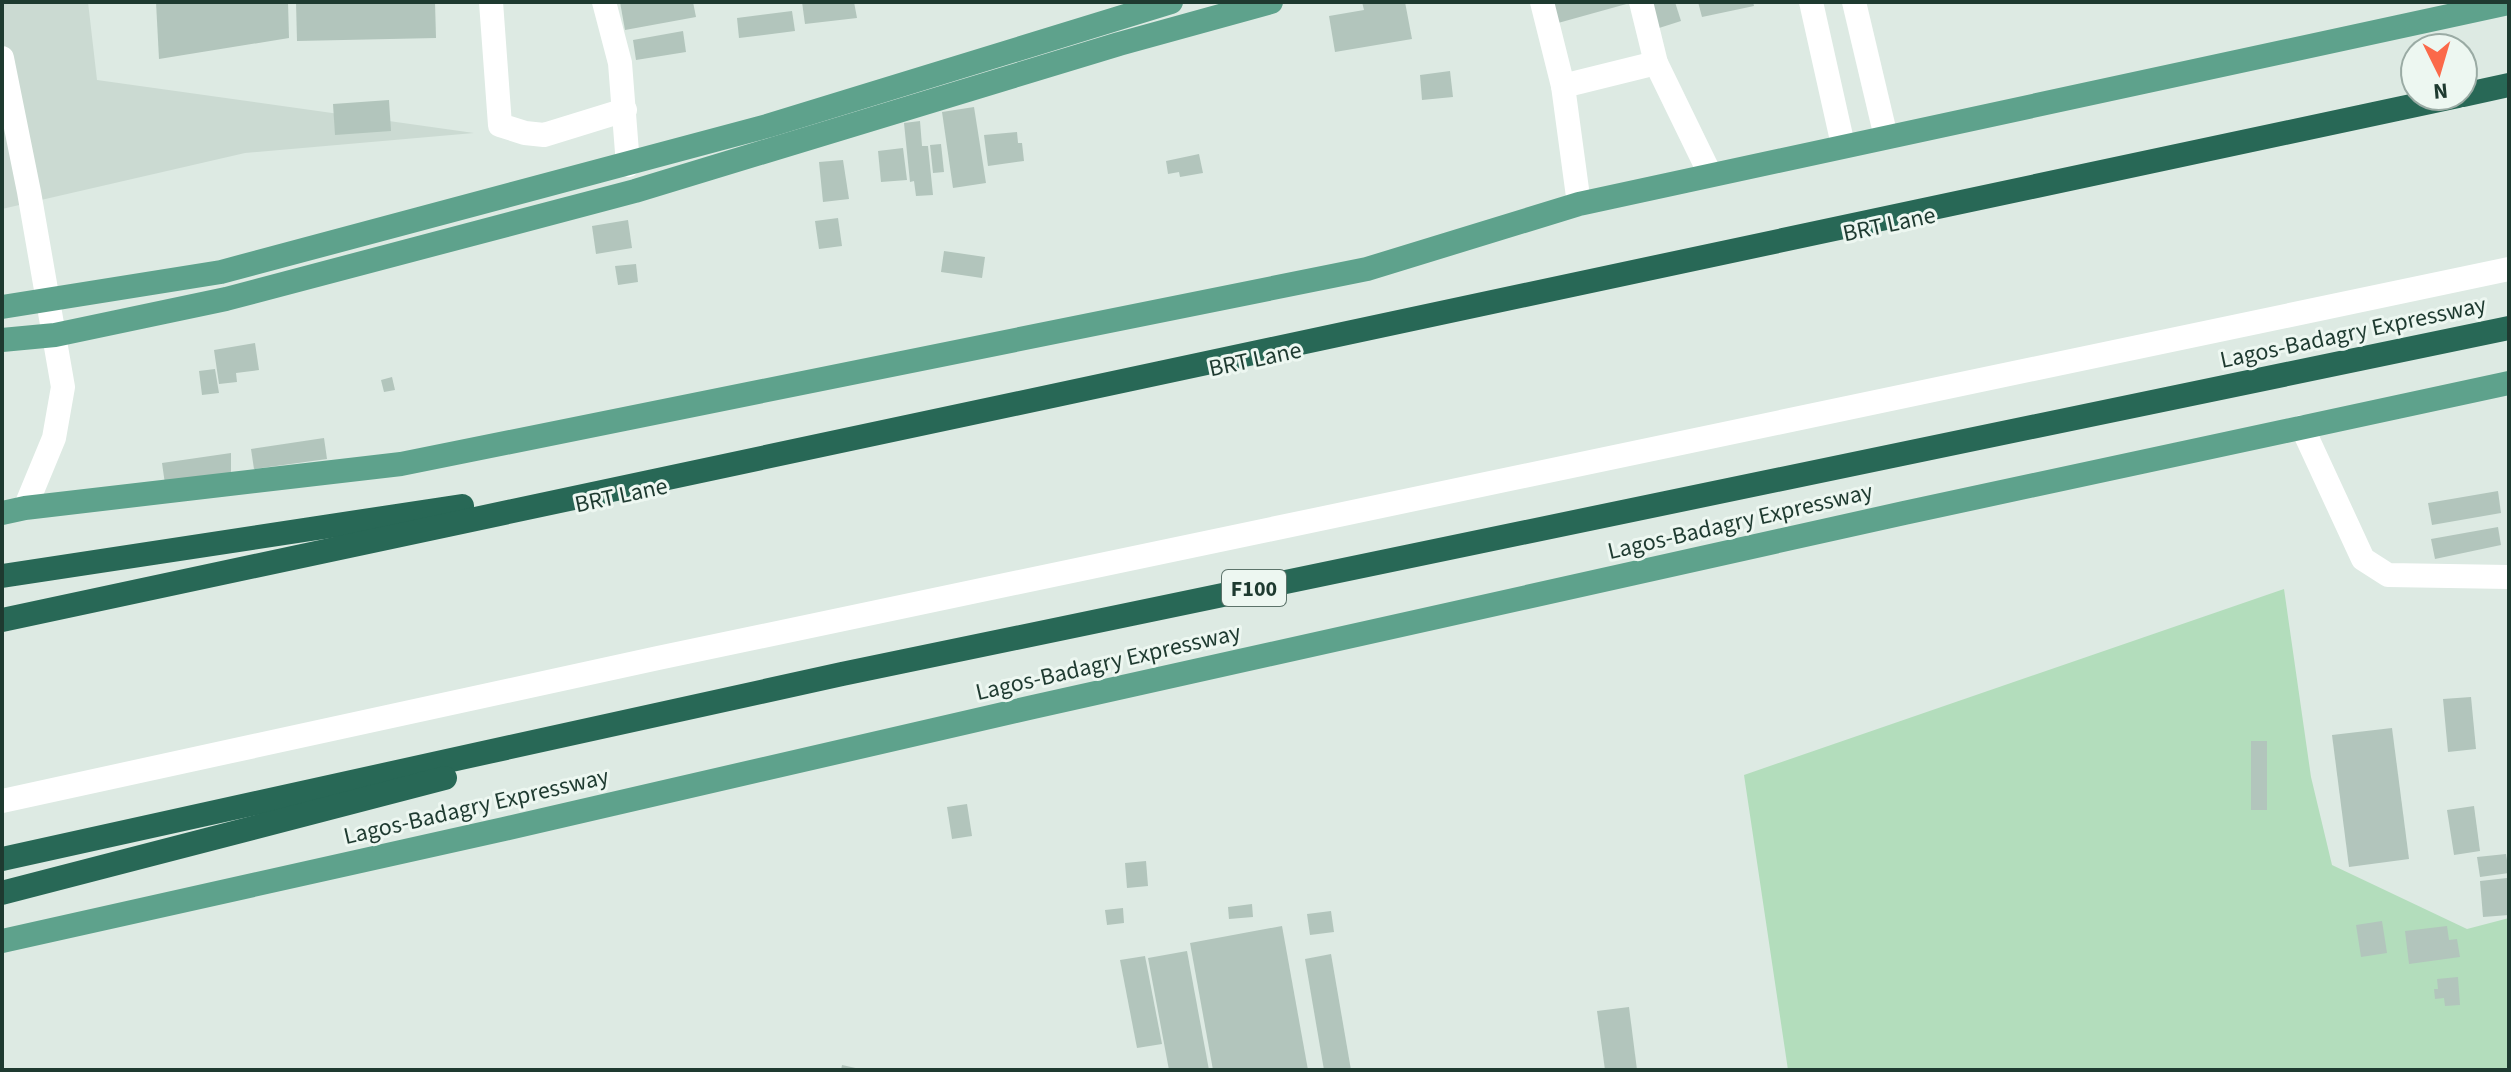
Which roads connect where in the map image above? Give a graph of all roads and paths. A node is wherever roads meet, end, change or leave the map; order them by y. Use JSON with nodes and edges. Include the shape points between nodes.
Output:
{"nodes":[{"id":1,"x":491,"y":2,"type":"edge"},
{"id":2,"x":604,"y":2,"type":"edge"},
{"id":3,"x":1171,"y":2,"type":"edge"},
{"id":4,"x":1271,"y":2,"type":"edge"},
{"id":5,"x":1542,"y":2,"type":"edge"},
{"id":6,"x":1641,"y":2,"type":"edge"},
{"id":7,"x":1811,"y":2,"type":"edge"},
{"id":8,"x":1854,"y":2,"type":"edge"},
{"id":9,"x":2509,"y":3,"type":"edge"},
{"id":10,"x":2,"y":58,"type":"edge"},
{"id":11,"x":1656,"y":63,"type":"junction"},
{"id":12,"x":2509,"y":85,"type":"edge"},
{"id":13,"x":1563,"y":86,"type":"junction"},
{"id":14,"x":2479,"y":92,"type":"edge"},
{"id":15,"x":2509,"y":93,"type":"edge"},
{"id":16,"x":2399,"y":109,"type":"edge"},
{"id":17,"x":625,"y":110,"type":"junction"},
{"id":18,"x":1886,"y":137,"type":"junction"},
{"id":19,"x":1843,"y":145,"type":"junction"},
{"id":20,"x":628,"y":165,"type":"junction"},
{"id":21,"x":1710,"y":174,"type":"junction"},
{"id":22,"x":1579,"y":204,"type":"junction"},
{"id":23,"x":2509,"y":269,"type":"edge"},
{"id":24,"x":49,"y":301,"type":"junction"},
{"id":25,"x":2,"y":307,"type":"edge"},
{"id":26,"x":2509,"y":328,"type":"edge"},
{"id":27,"x":55,"y":335,"type":"junction"},
{"id":28,"x":2,"y":340,"type":"edge"},
{"id":29,"x":2509,"y":383,"type":"edge"},
{"id":30,"x":2302,"y":427,"type":"junction"},
{"id":31,"x":713,"y":467,"type":"junction"},
{"id":32,"x":14,"y":510,"type":"edge"},
{"id":33,"x":2,"y":576,"type":"edge"},
{"id":34,"x":2509,"y":577,"type":"edge"},
{"id":35,"x":2,"y":620,"type":"edge"},
{"id":36,"x":2,"y":631,"type":"edge"},
{"id":37,"x":842,"y":674,"type":"junction"},
{"id":38,"x":2,"y":801,"type":"edge"},
{"id":39,"x":2,"y":859,"type":"edge"},
{"id":40,"x":2,"y":893,"type":"edge"},
{"id":41,"x":2,"y":941,"type":"edge"}],
"edges":[{"from":1,"to":17,"type":"street","via":[[500,125],[544,135]]},
{"from":2,"to":17,"type":"street","via":[[620,63]]},
{"from":3,"to":20,"type":"main road"},
{"from":4,"to":27,"type":"main road","via":[[635,191],[226,299]]},
{"from":5,"to":13,"type":"street"},
{"from":6,"to":11,"type":"street"},
{"from":7,"to":19,"type":"street"},
{"from":8,"to":18,"type":"street"},
{"from":9,"to":18,"type":"main road"},
{"from":10,"to":24,"type":"street"},
{"from":11,"to":13,"type":"street"},
{"from":11,"to":21,"type":"street"},
{"from":12,"to":14,"type":"highway"},
{"from":13,"to":22,"type":"street"},
{"from":15,"to":36,"type":"street","name":"BRT Lane"},
{"from":16,"to":31,"type":"highway"},
{"from":17,"to":20,"type":"street"},
{"from":18,"to":19,"type":"main road"},
{"from":19,"to":21,"type":"main road"},
{"from":20,"to":24,"type":"main road","via":[[221,272]]},
{"from":21,"to":22,"type":"main road"},
{"from":22,"to":32,"type":"main road","via":[[1367,269],[416,461]]},
{"from":23,"to":38,"type":"street"},
{"from":24,"to":25,"type":"main road"},
{"from":24,"to":27,"type":"street"},
{"from":26,"to":37,"type":"highway","name":"Lagos-Badagry Expressway","number":"F100"},
{"from":27,"to":28,"type":"main road"},
{"from":27,"to":32,"type":"street","via":[[63,387],[54,438]]},
{"from":29,"to":30,"type":"main road","name":"Lagos-Badagry Expressway"},
{"from":30,"to":34,"type":"street","via":[[2363,559],[2388,575]]},
{"from":30,"to":41,"type":"main road","name":"Lagos-Badagry Expressway"},
{"from":31,"to":33,"type":"highway"},
{"from":31,"to":35,"type":"highway"},
{"from":37,"to":39,"type":"highway","name":"Lagos-Badagry Expressway","number":"F100"},
{"from":37,"to":40,"type":"highway"}]}
